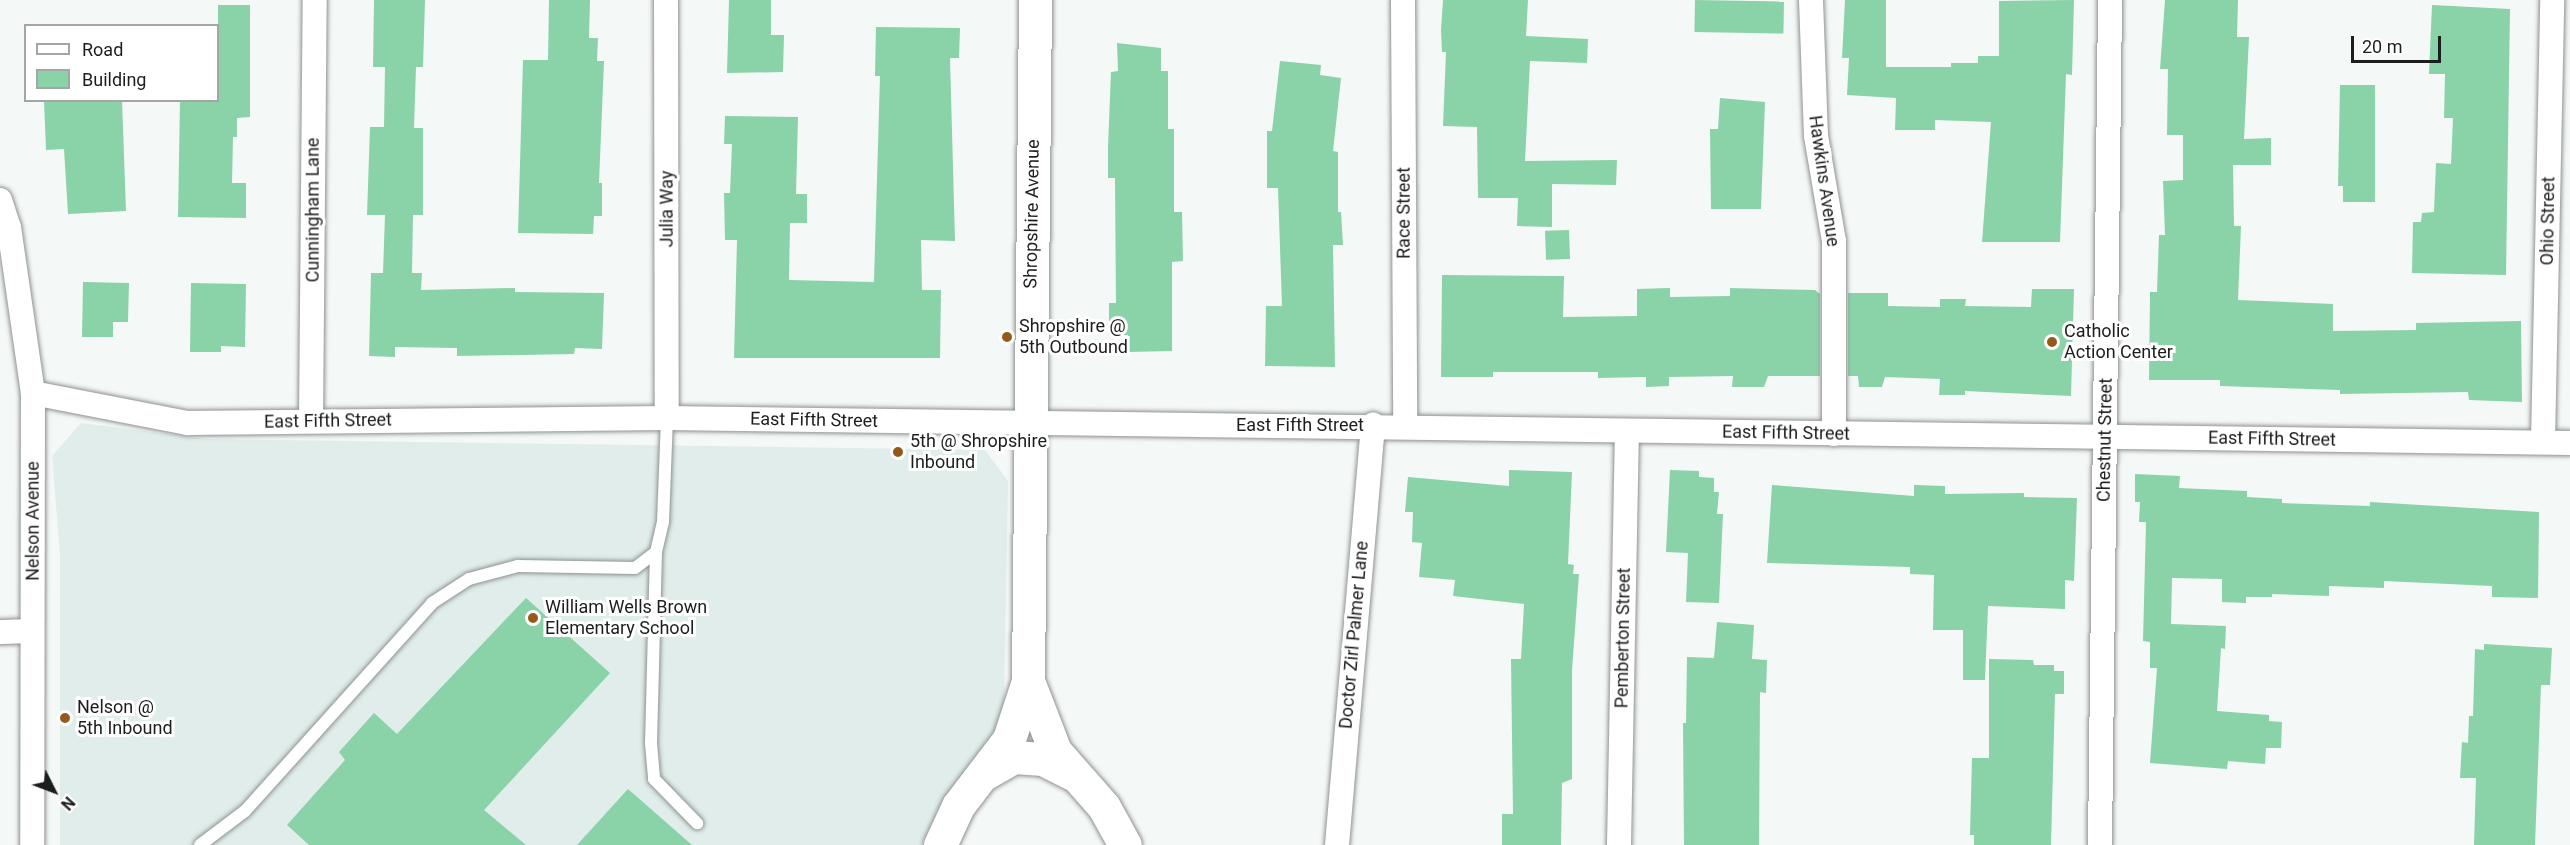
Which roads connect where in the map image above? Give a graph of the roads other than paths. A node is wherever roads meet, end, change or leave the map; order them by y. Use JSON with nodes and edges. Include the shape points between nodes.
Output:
{"nodes":[{"id":1,"x":315,"y":0,"type":"edge"},
{"id":2,"x":666,"y":0,"type":"edge"},
{"id":3,"x":1035,"y":0,"type":"edge"},
{"id":4,"x":1403,"y":0,"type":"edge"},
{"id":5,"x":1811,"y":0,"type":"edge"},
{"id":6,"x":2110,"y":0,"type":"edge"},
{"id":7,"x":2552,"y":0,"type":"edge"},
{"id":8,"x":0,"y":200,"type":"edge"},
{"id":9,"x":33,"y":393,"type":"junction"},
{"id":10,"x":668,"y":418,"type":"junction"},
{"id":11,"x":311,"y":421,"type":"junction"},
{"id":12,"x":1029,"y":423,"type":"junction"},
{"id":13,"x":1372,"y":425,"type":"junction"},
{"id":14,"x":1405,"y":426,"type":"junction"},
{"id":15,"x":1627,"y":431,"type":"junction"},
{"id":16,"x":1834,"y":434,"type":"junction"},
{"id":17,"x":2105,"y":437,"type":"junction"},
{"id":18,"x":2544,"y":442,"type":"junction"},
{"id":19,"x":2570,"y":443,"type":"edge"},
{"id":20,"x":656,"y":552,"type":"junction"},
{"id":21,"x":32,"y":631,"type":"junction"},
{"id":22,"x":0,"y":632,"type":"edge"},
{"id":23,"x":1028,"y":681,"type":"junction"},
{"id":24,"x":982,"y":776,"type":"junction"},
{"id":25,"x":1078,"y":777,"type":"junction"},
{"id":26,"x":697,"y":823,"type":"dead end"},
{"id":27,"x":32,"y":845,"type":"edge"},
{"id":28,"x":200,"y":845,"type":"edge"},
{"id":29,"x":940,"y":845,"type":"edge"},
{"id":30,"x":1125,"y":845,"type":"edge"},
{"id":31,"x":1337,"y":845,"type":"edge"},
{"id":32,"x":1619,"y":845,"type":"edge"},
{"id":33,"x":2100,"y":845,"type":"edge"}],
"edges":[{"from":1,"to":11,"type":"street","name":"Cunningham Lane"},
{"from":2,"to":10,"type":"street","name":"Julia Way"},
{"from":3,"to":12,"type":"street","name":"Shropshire Avenue"},
{"from":4,"to":14,"type":"street","name":"Race Street"},
{"from":5,"to":16,"type":"street","name":"Hawkins Avenue","via":[[1816,136],[1834,241]]},
{"from":6,"to":17,"type":"street","name":"Chestnut Street"},
{"from":7,"to":18,"type":"street","name":"Ohio Street"},
{"from":8,"to":9,"type":"street","name":"Nelson Avenue","via":[[9,227]]},
{"from":9,"to":11,"type":"street","name":"East Fifth Street","via":[[187,423]]},
{"from":9,"to":21,"type":"street","name":"Nelson Avenue"},
{"from":10,"to":11,"type":"street","name":"East Fifth Street"},
{"from":10,"to":12,"type":"street","name":"East Fifth Street"},
{"from":10,"to":20,"type":"lane","via":[[663,522]]},
{"from":12,"to":13,"type":"street","name":"East Fifth Street"},
{"from":12,"to":23,"type":"street","name":"Shropshire Avenue"},
{"from":13,"to":14,"type":"street","name":"East Fifth Street"},
{"from":13,"to":31,"type":"street","name":"Doctor Zirl Palmer Lane"},
{"from":14,"to":15,"type":"street","name":"East Fifth Street"},
{"from":15,"to":16,"type":"street","name":"East Fifth Street"},
{"from":15,"to":32,"type":"street","name":"Pemberton Street"},
{"from":16,"to":17,"type":"street","name":"East Fifth Street"},
{"from":17,"to":18,"type":"street","name":"East Fifth Street"},
{"from":17,"to":33,"type":"street","name":"Chestnut Street"},
{"from":18,"to":19,"type":"street","name":"East Fifth Street"},
{"from":20,"to":26,"type":"lane","via":[[651,743],[654,779]]},
{"from":20,"to":28,"type":"lane","via":[[635,568],[518,566],[460,585],[432,603],[245,812]]},
{"from":21,"to":22,"type":"street"},
{"from":21,"to":27,"type":"street","name":"Nelson Avenue"},
{"from":23,"to":24,"type":"street","name":"Shropshire Avenue","via":[[1010,739]]},
{"from":23,"to":25,"type":"street","name":"Shropshire Avenue","via":[[1055,751]]},
{"from":24,"to":25,"type":"street","name":"Shropshire Avenue","via":[[1014,757],[1043,759]]},
{"from":24,"to":29,"type":"street","name":"Shropshire Avenue","via":[[958,806]]},
{"from":25,"to":30,"type":"street","name":"Shropshire Avenue","via":[[1104,807]]}]}
